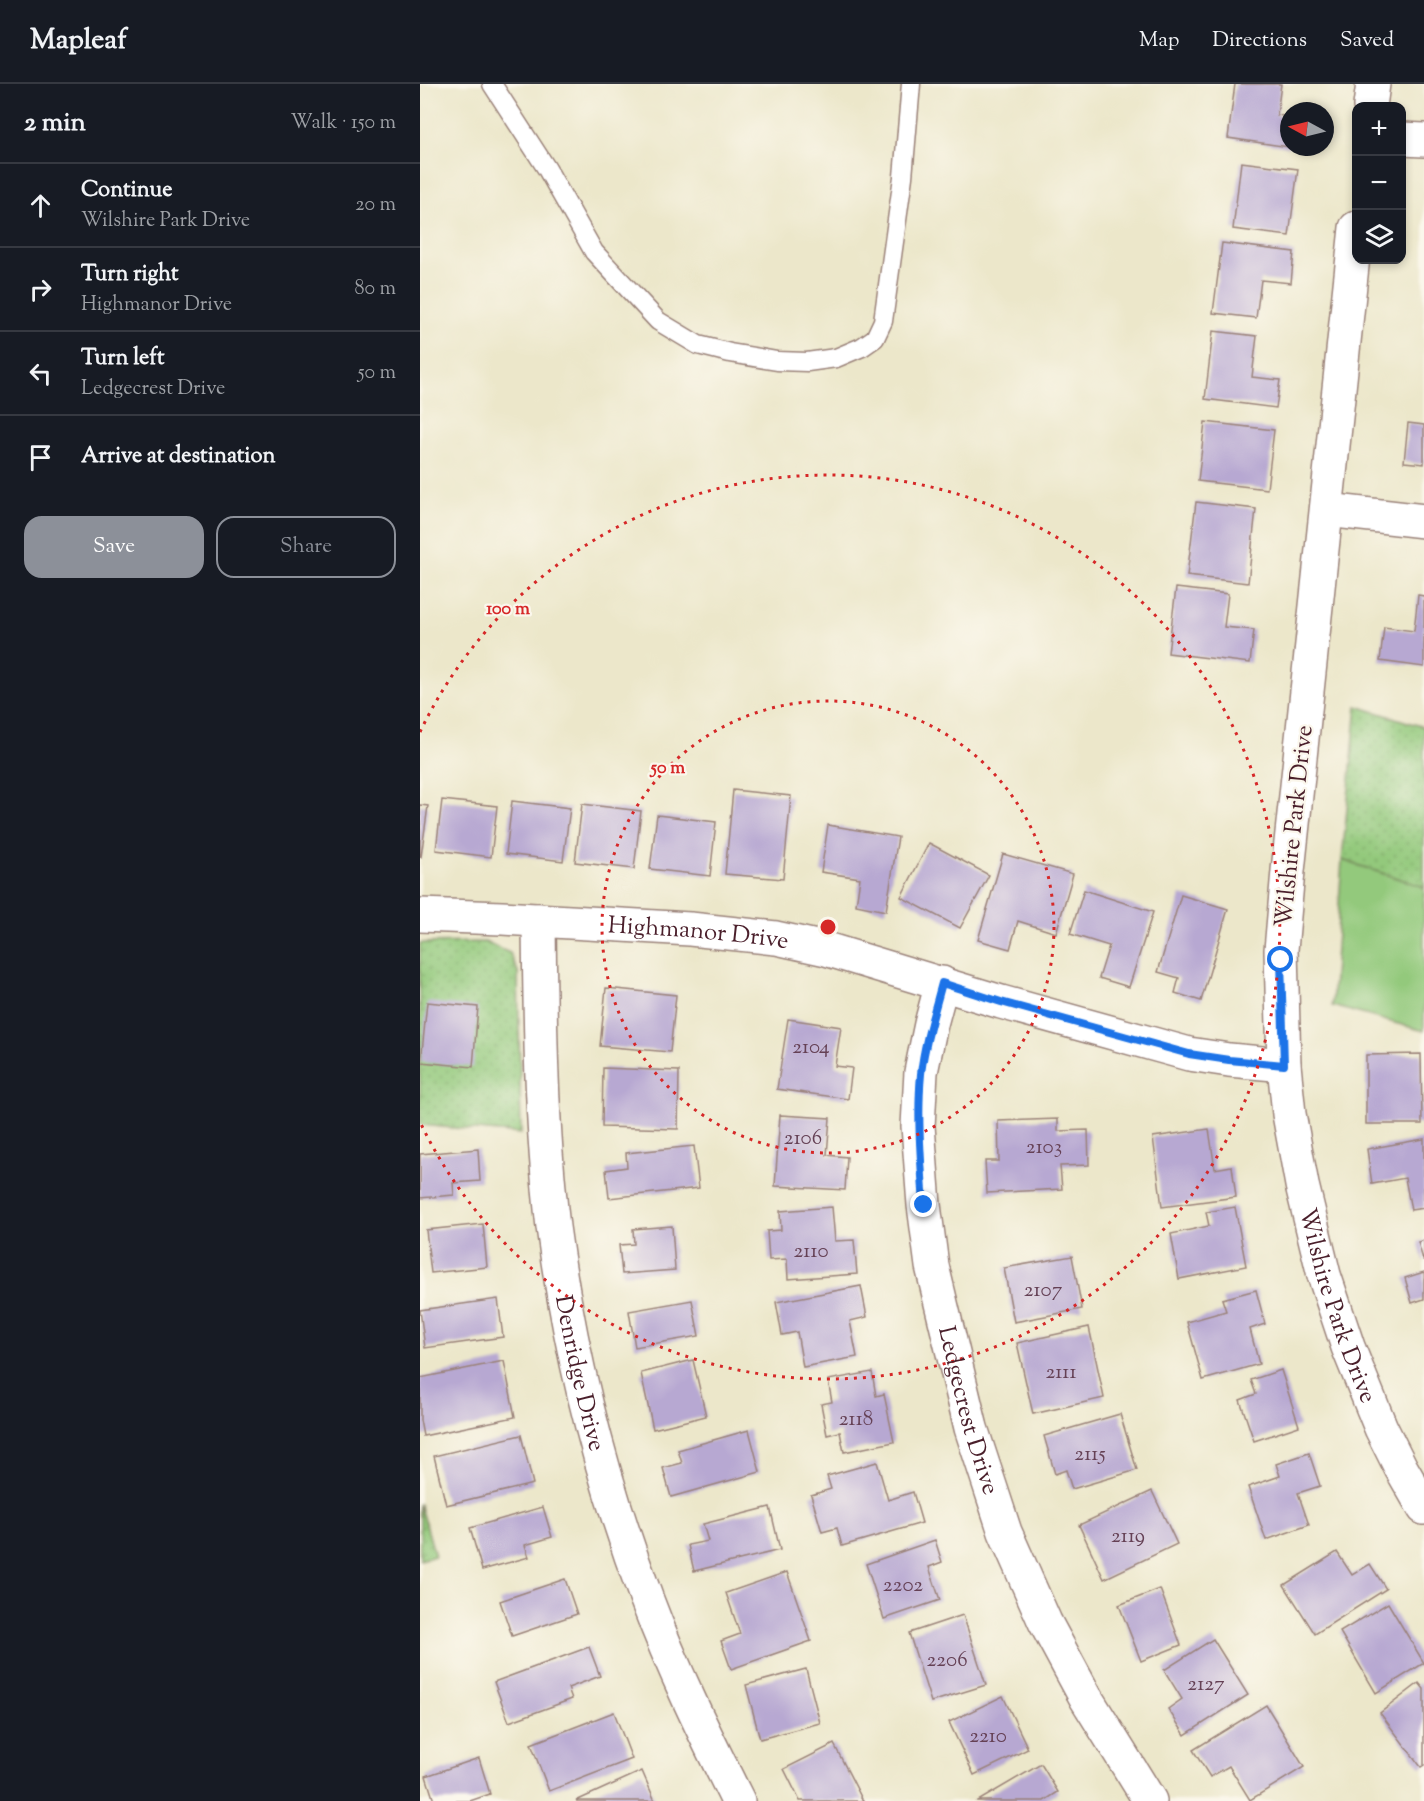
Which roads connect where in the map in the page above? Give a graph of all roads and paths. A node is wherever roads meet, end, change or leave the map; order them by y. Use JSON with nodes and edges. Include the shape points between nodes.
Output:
{"nodes":[{"id":1,"x":492,"y":84,"type":"edge"},
{"id":2,"x":912,"y":84,"type":"edge"},
{"id":3,"x":1373,"y":84,"type":"edge"},
{"id":4,"x":1371,"y":102,"type":"edge"},
{"id":5,"x":1406,"y":139,"type":"edge"},
{"id":6,"x":1424,"y":141,"type":"edge"},
{"id":7,"x":1352,"y":264,"type":"edge"},
{"id":8,"x":1327,"y":510,"type":"junction"},
{"id":9,"x":1424,"y":521,"type":"edge"},
{"id":10,"x":420,"y":915,"type":"edge"},
{"id":11,"x":539,"y":920,"type":"junction"},
{"id":12,"x":942,"y":983,"type":"junction"},
{"id":13,"x":1284,"y":1065,"type":"junction"},
{"id":14,"x":1424,"y":1508,"type":"edge"},
{"id":15,"x":738,"y":1801,"type":"edge"},
{"id":16,"x":1150,"y":1801,"type":"edge"}],
"edges":[{"from":1,"to":2,"type":"lane","via":[[594,252],[658,321],[698,345],[777,361],[807,362],[836,358],[862,347],[875,338],[883,321]]},
{"from":3,"to":4,"type":"street"},
{"from":5,"to":6,"type":"street"},
{"from":7,"to":8,"type":"street","name":"Wilshire Park Drive"},
{"from":8,"to":9,"type":"street"},
{"from":8,"to":13,"type":"street","name":"Wilshire Park Drive","via":[[1281,950]]},
{"from":10,"to":11,"type":"street","name":"Highmanor Drive"},
{"from":11,"to":12,"type":"street","name":"Highmanor Drive","via":[[776,938]]},
{"from":11,"to":15,"type":"street","name":"Denridge Drive","via":[[544,1112],[554,1227],[572,1337],[622,1528],[694,1712]]},
{"from":12,"to":13,"type":"street","name":"Highmanor Drive","via":[[1189,1054]]},
{"from":12,"to":16,"type":"street","name":"Ledgecrest Drive","via":[[921,1072],[918,1126],[933,1266],[971,1428],[1005,1532],[1045,1622],[1086,1698]]},
{"from":13,"to":14,"type":"street","name":"Wilshire Park Drive","via":[[1302,1185],[1324,1275],[1381,1428]]}]}
